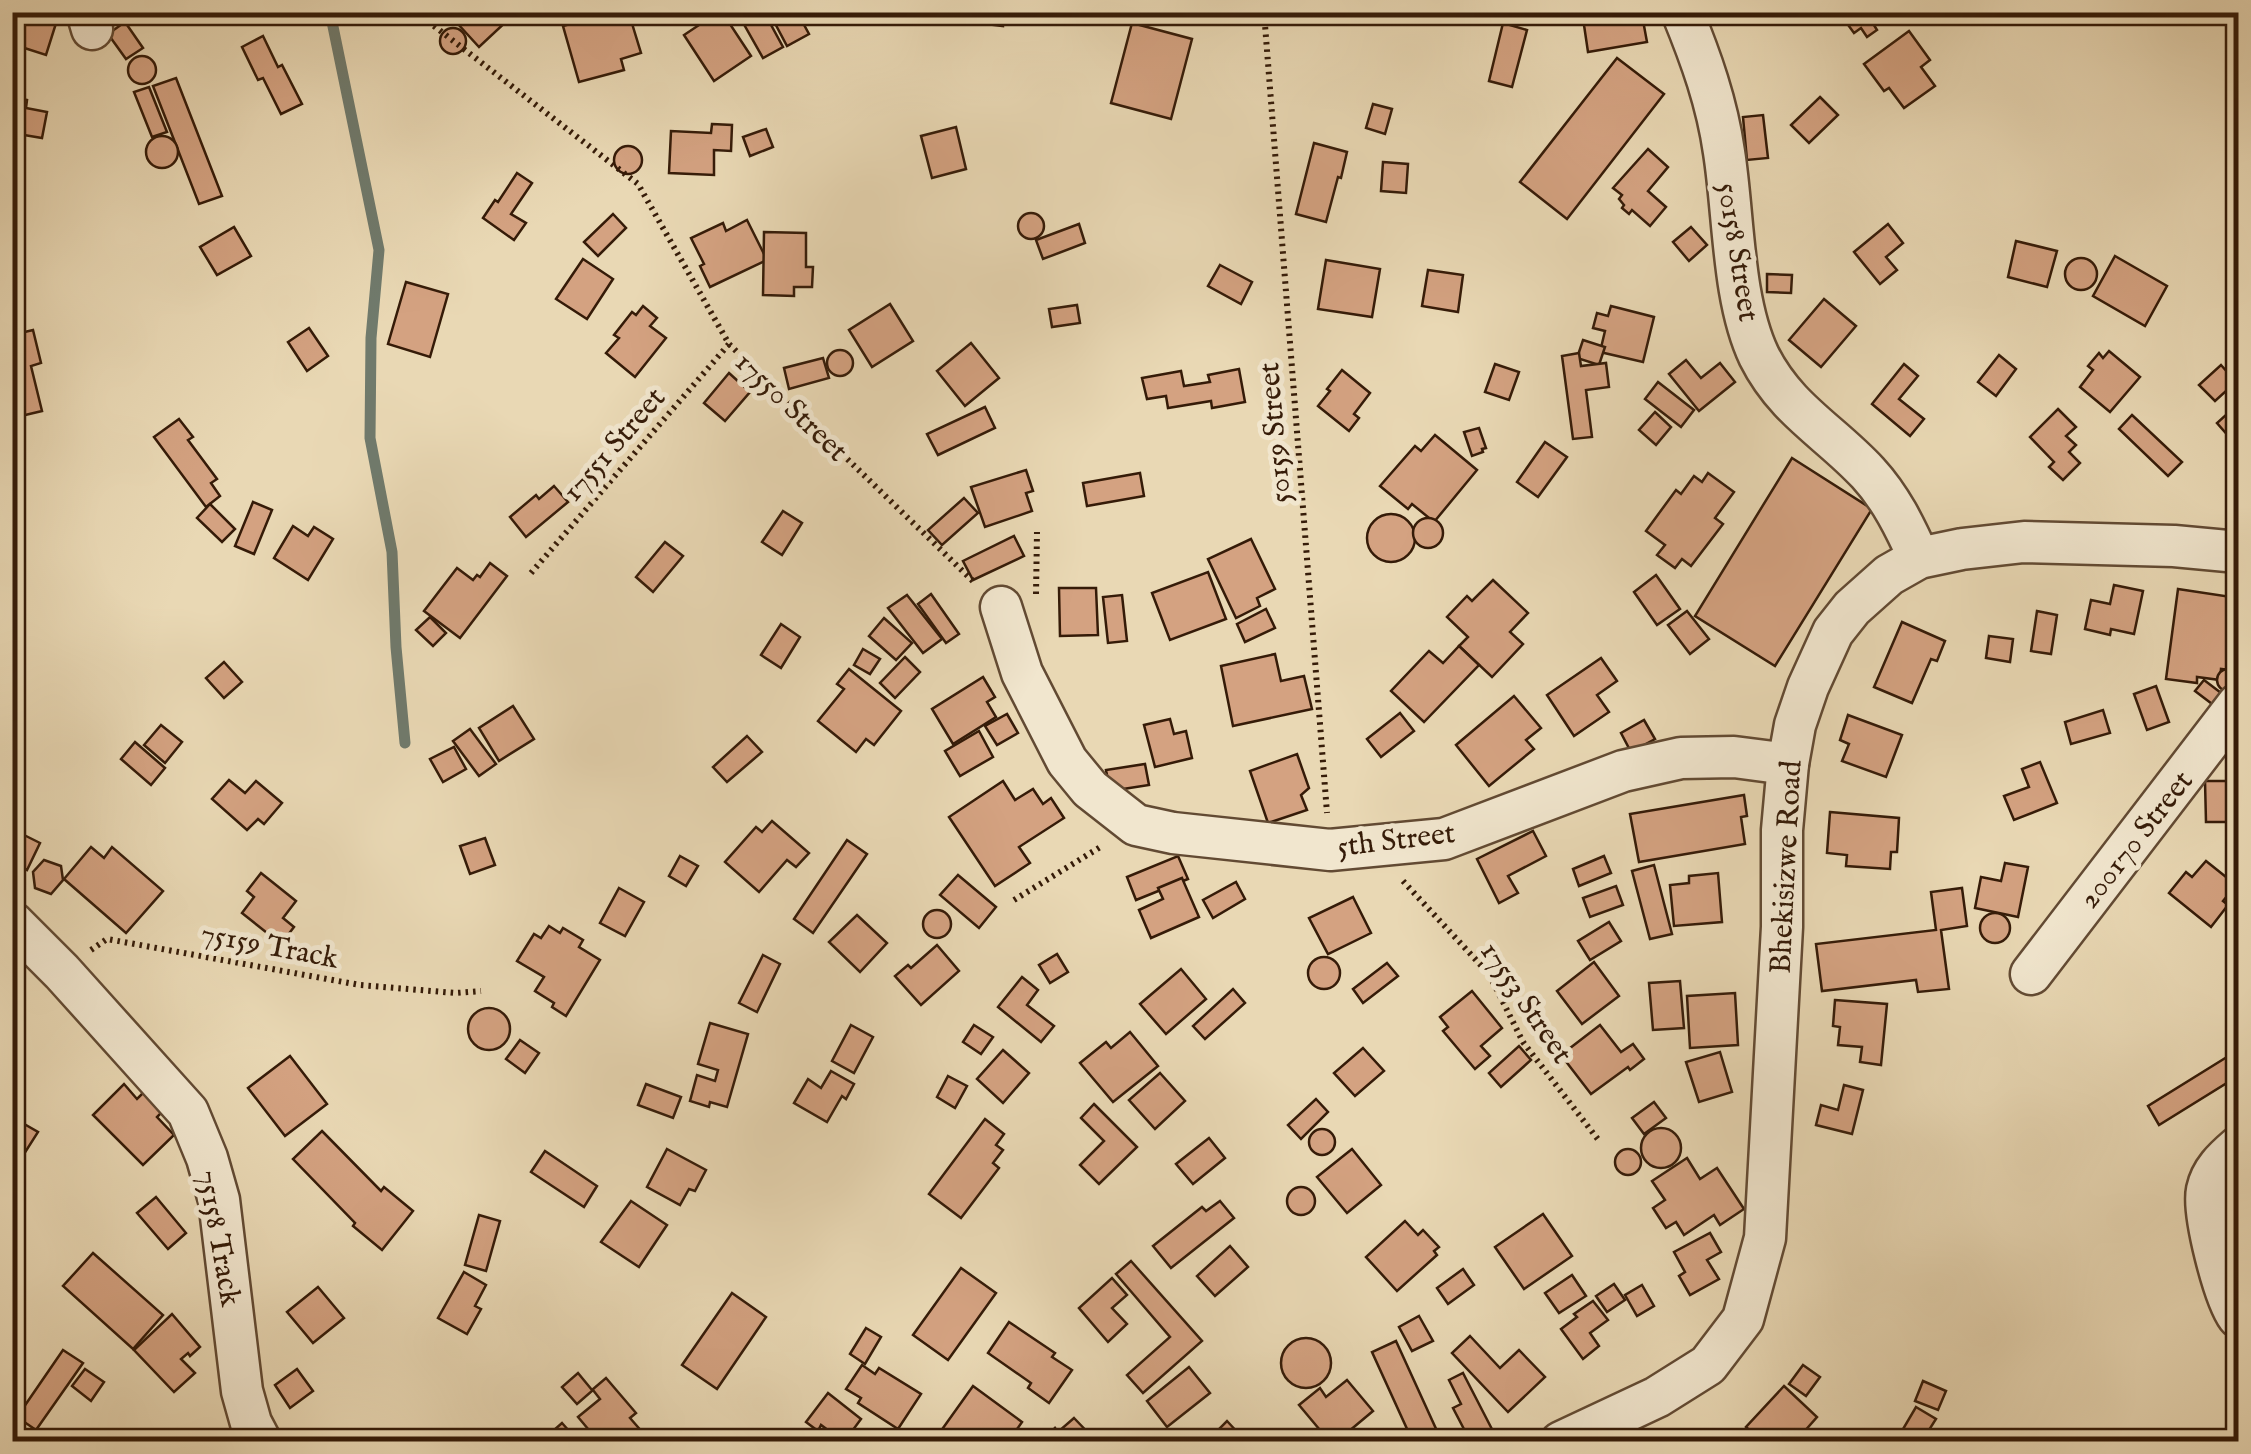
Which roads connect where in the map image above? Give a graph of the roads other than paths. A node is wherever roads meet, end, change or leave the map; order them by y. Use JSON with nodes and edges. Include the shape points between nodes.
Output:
{"nodes":[{"id":1,"x":1682,"y":12,"type":"edge"},
{"id":2,"x":2238,"y":552,"type":"edge"},
{"id":3,"x":1919,"y":558,"type":"junction"},
{"id":4,"x":1001,"y":608,"type":"road end"},
{"id":5,"x":2238,"y":704,"type":"edge"},
{"id":6,"x":1788,"y":764,"type":"junction"},
{"id":7,"x":12,"y":922,"type":"edge"},
{"id":8,"x":2031,"y":974,"type":"dead end"},
{"id":9,"x":2238,"y":1147,"type":"edge"},
{"id":10,"x":2235,"y":1313,"type":"edge"},
{"id":11,"x":262,"y":1442,"type":"edge"},
{"id":12,"x":1562,"y":1442,"type":"edge"}],
"edges":[{"from":1,"to":3,"type":"street","name":"50158 Street","via":[[1714,101],[1740,284],[1758,352],[1788,400],[1887,495]]},
{"from":2,"to":3,"type":"street","name":"Bhekisizwe Road","via":[[2024,542]]},
{"from":3,"to":6,"type":"street","name":"Bhekisizwe Road","via":[[1889,575],[1833,632],[1800,712]]},
{"from":4,"to":6,"type":"street","name":"5th Street","via":[[1022,673],[1067,761],[1136,825],[1330,850],[1444,839],[1623,771],[1681,758]]},
{"from":5,"to":8,"type":"street","name":"200170 Street"},
{"from":6,"to":12,"type":"street","name":"Bhekisizwe Road","via":[[1765,1238],[1743,1319],[1708,1364],[1657,1397]]},
{"from":7,"to":11,"type":"street","name":"75158 Track","via":[[188,1112],[219,1200],[242,1391]]},
{"from":9,"to":10,"type":"street","via":[[2212,1174],[2205,1194],[2220,1277]]}]}
